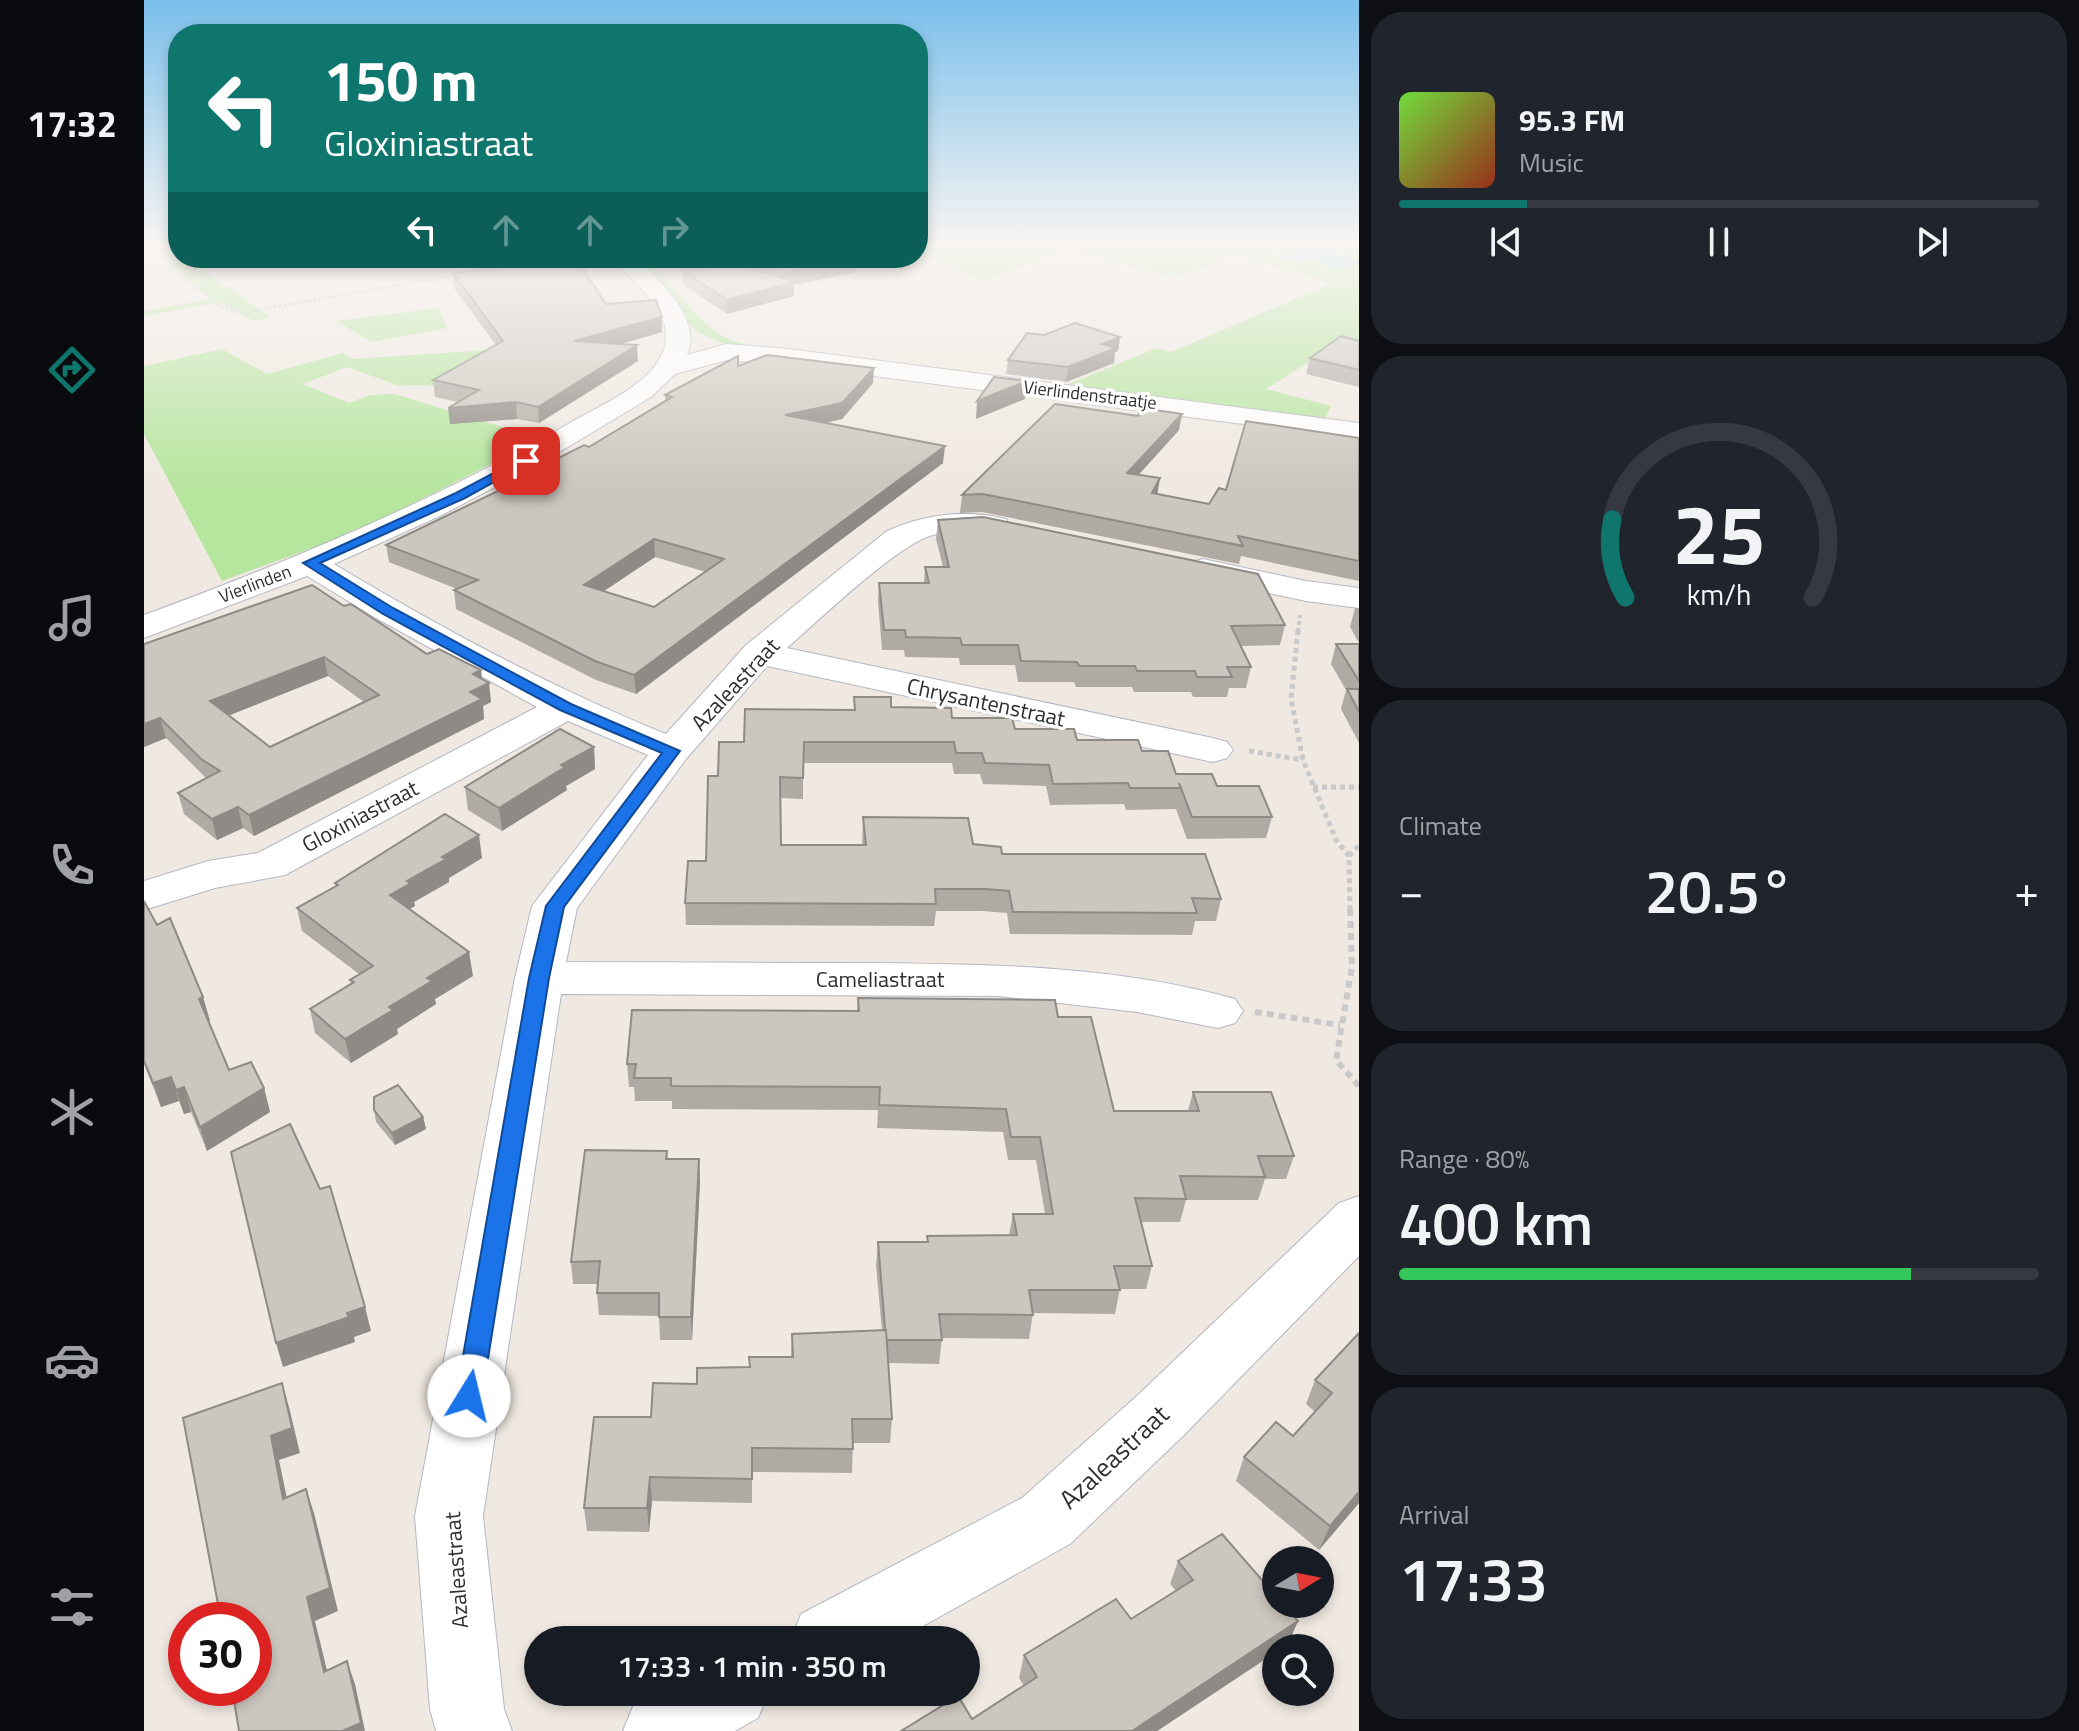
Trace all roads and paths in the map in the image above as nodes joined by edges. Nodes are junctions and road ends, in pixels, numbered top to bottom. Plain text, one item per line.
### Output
1 (679, 327) joint
2 (726, 352) junction
3 (667, 368) junction
4 (1359, 431) edge
5 (1036, 534) edge
6 (1156, 560) edge
7 (309, 563) junction
8 (1306, 591) junction
9 (1359, 598) edge
10 (144, 627) edge
11 (759, 653) junction
12 (566, 707) junction
13 (1213, 750) joint
14 (672, 751) junction
15 (1303, 760) junction
16 (1313, 787) junction
17 (1359, 787) edge
18 (1359, 845) edge
19 (1349, 856) junction
20 (144, 896) edge
21 (539, 978) junction
22 (1218, 1011) joint
23 (1340, 1025) junction
24 (1359, 1086) edge
25 (1359, 1219) edge
26 (853, 1626) edge
27 (707, 1706) edge
28 (474, 1731) edge
29 (661, 1731) edge

1 - 2 street, Vierlindenstraatje
1 - 3 street
2 - 3 street, Vierlindenstraatje
2 - 4 street, Vierlindenstraatje
3 - 7 street, Vierlinden
5 - 11 street, Azaleastraat
6 - 8 street
7 - 10 street, Vierlinden
7 - 12 street
8 - 9 street
8 - 15 path
11 - 13 street, Chrysantenstraat
11 - 14 street, Azaleastraat
12 - 14 street
12 - 20 street, Gloxiniastraat
13 - 15 path
14 - 21 street, Azaleastraat
15 - 16 path
16 - 17 path
16 - 19 path
18 - 19 path
19 - 23 path
21 - 22 street, Cameliastraat
21 - 28 street, Azaleastraat
22 - 23 path
23 - 24 path
25 - 26 street, Azaleastraat
27 - 29 street

